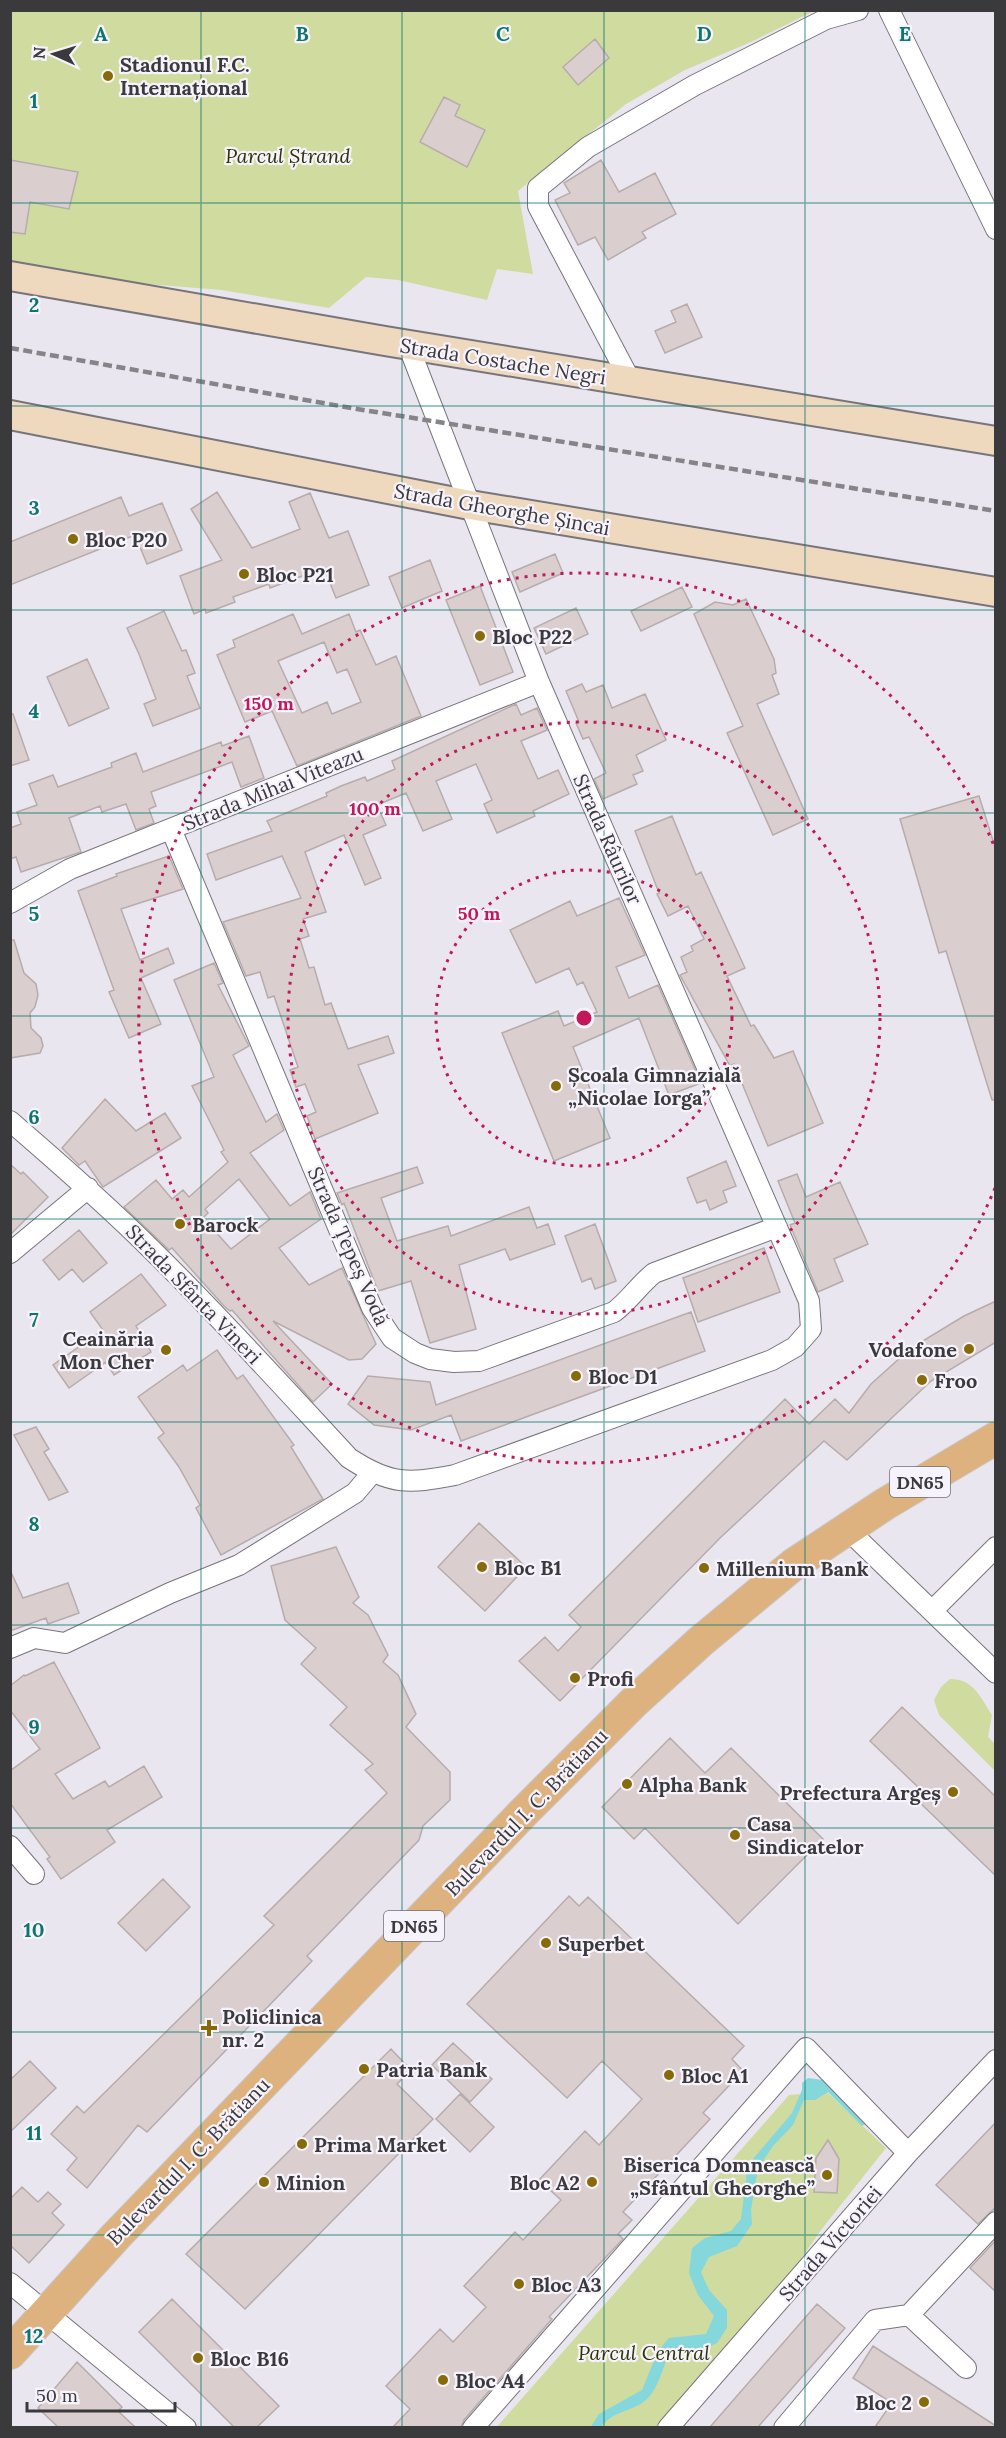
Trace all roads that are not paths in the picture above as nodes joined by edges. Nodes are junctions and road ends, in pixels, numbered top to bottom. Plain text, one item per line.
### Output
1 (858, 10) edge
2 (889, 10) edge
3 (996, 229) edge
4 (10, 276) edge
5 (408, 345) junction
6 (631, 381) junction
7 (10, 415) edge
8 (996, 441) edge
9 (470, 505) junction
10 (996, 592) edge
11 (539, 681) junction
12 (171, 829) junction
13 (11, 899) edge
14 (10, 1121) edge
15 (88, 1188) junction
16 (777, 1227) junction
17 (10, 1253) edge
18 (811, 1329) joint
19 (996, 1438) edge
20 (372, 1473) junction
21 (846, 1528) junction
22 (996, 1547) edge
23 (932, 1611) junction
24 (10, 1648) edge
25 (996, 1673) edge
26 (10, 1846) edge
27 (34, 1874) dead end
28 (996, 2060) edge
29 (908, 2153) junction
30 (996, 2222) edge
31 (10, 2283) edge
32 (45, 2314) junction
33 (909, 2315) junction
34 (10, 2353) edge
35 (966, 2368) dead end
36 (186, 2427) edge
37 (473, 2427) edge
38 (668, 2427) edge
39 (784, 2427) edge

1 - 6 street
2 - 3 street
4 - 5 main road, Strada Costache Negri
5 - 6 main road, Strada Costache Negri
5 - 9 street, Strada Râurilor
6 - 8 main road, Strada Costache Negri
7 - 9 main road, Strada Gheorghe Șincai
9 - 10 main road, Strada Gheorghe Șincai
9 - 11 street, Strada Râurilor
11 - 12 street, Strada Mihai Viteazu
11 - 16 street, Strada Râurilor
12 - 13 street, Strada Mihai Viteazu
12 - 16 street, Strada Țepeș Vodă
14 - 15 street, Strada Sfânta Vineri
15 - 17 street
15 - 20 street, Strada Sfânta Vineri
16 - 18 street, Strada Râurilor
18 - 20 street, Strada Sfânta Vineri
19 - 21 main road, Bulevardul I. C. Brătianu / DN65
20 - 24 street
21 - 23 street
21 - 32 main road, Bulevardul I. C. Brătianu / DN65
22 - 23 street
23 - 25 street
26 - 27 street
28 - 29 street, Strada Victoriei
29 - 37 street
29 - 38 street, Strada Victoriei
30 - 33 street
31 - 32 street
32 - 34 main road, Bulevardul I. C. Brătianu / DN65
32 - 36 street
33 - 35 street
33 - 39 street

